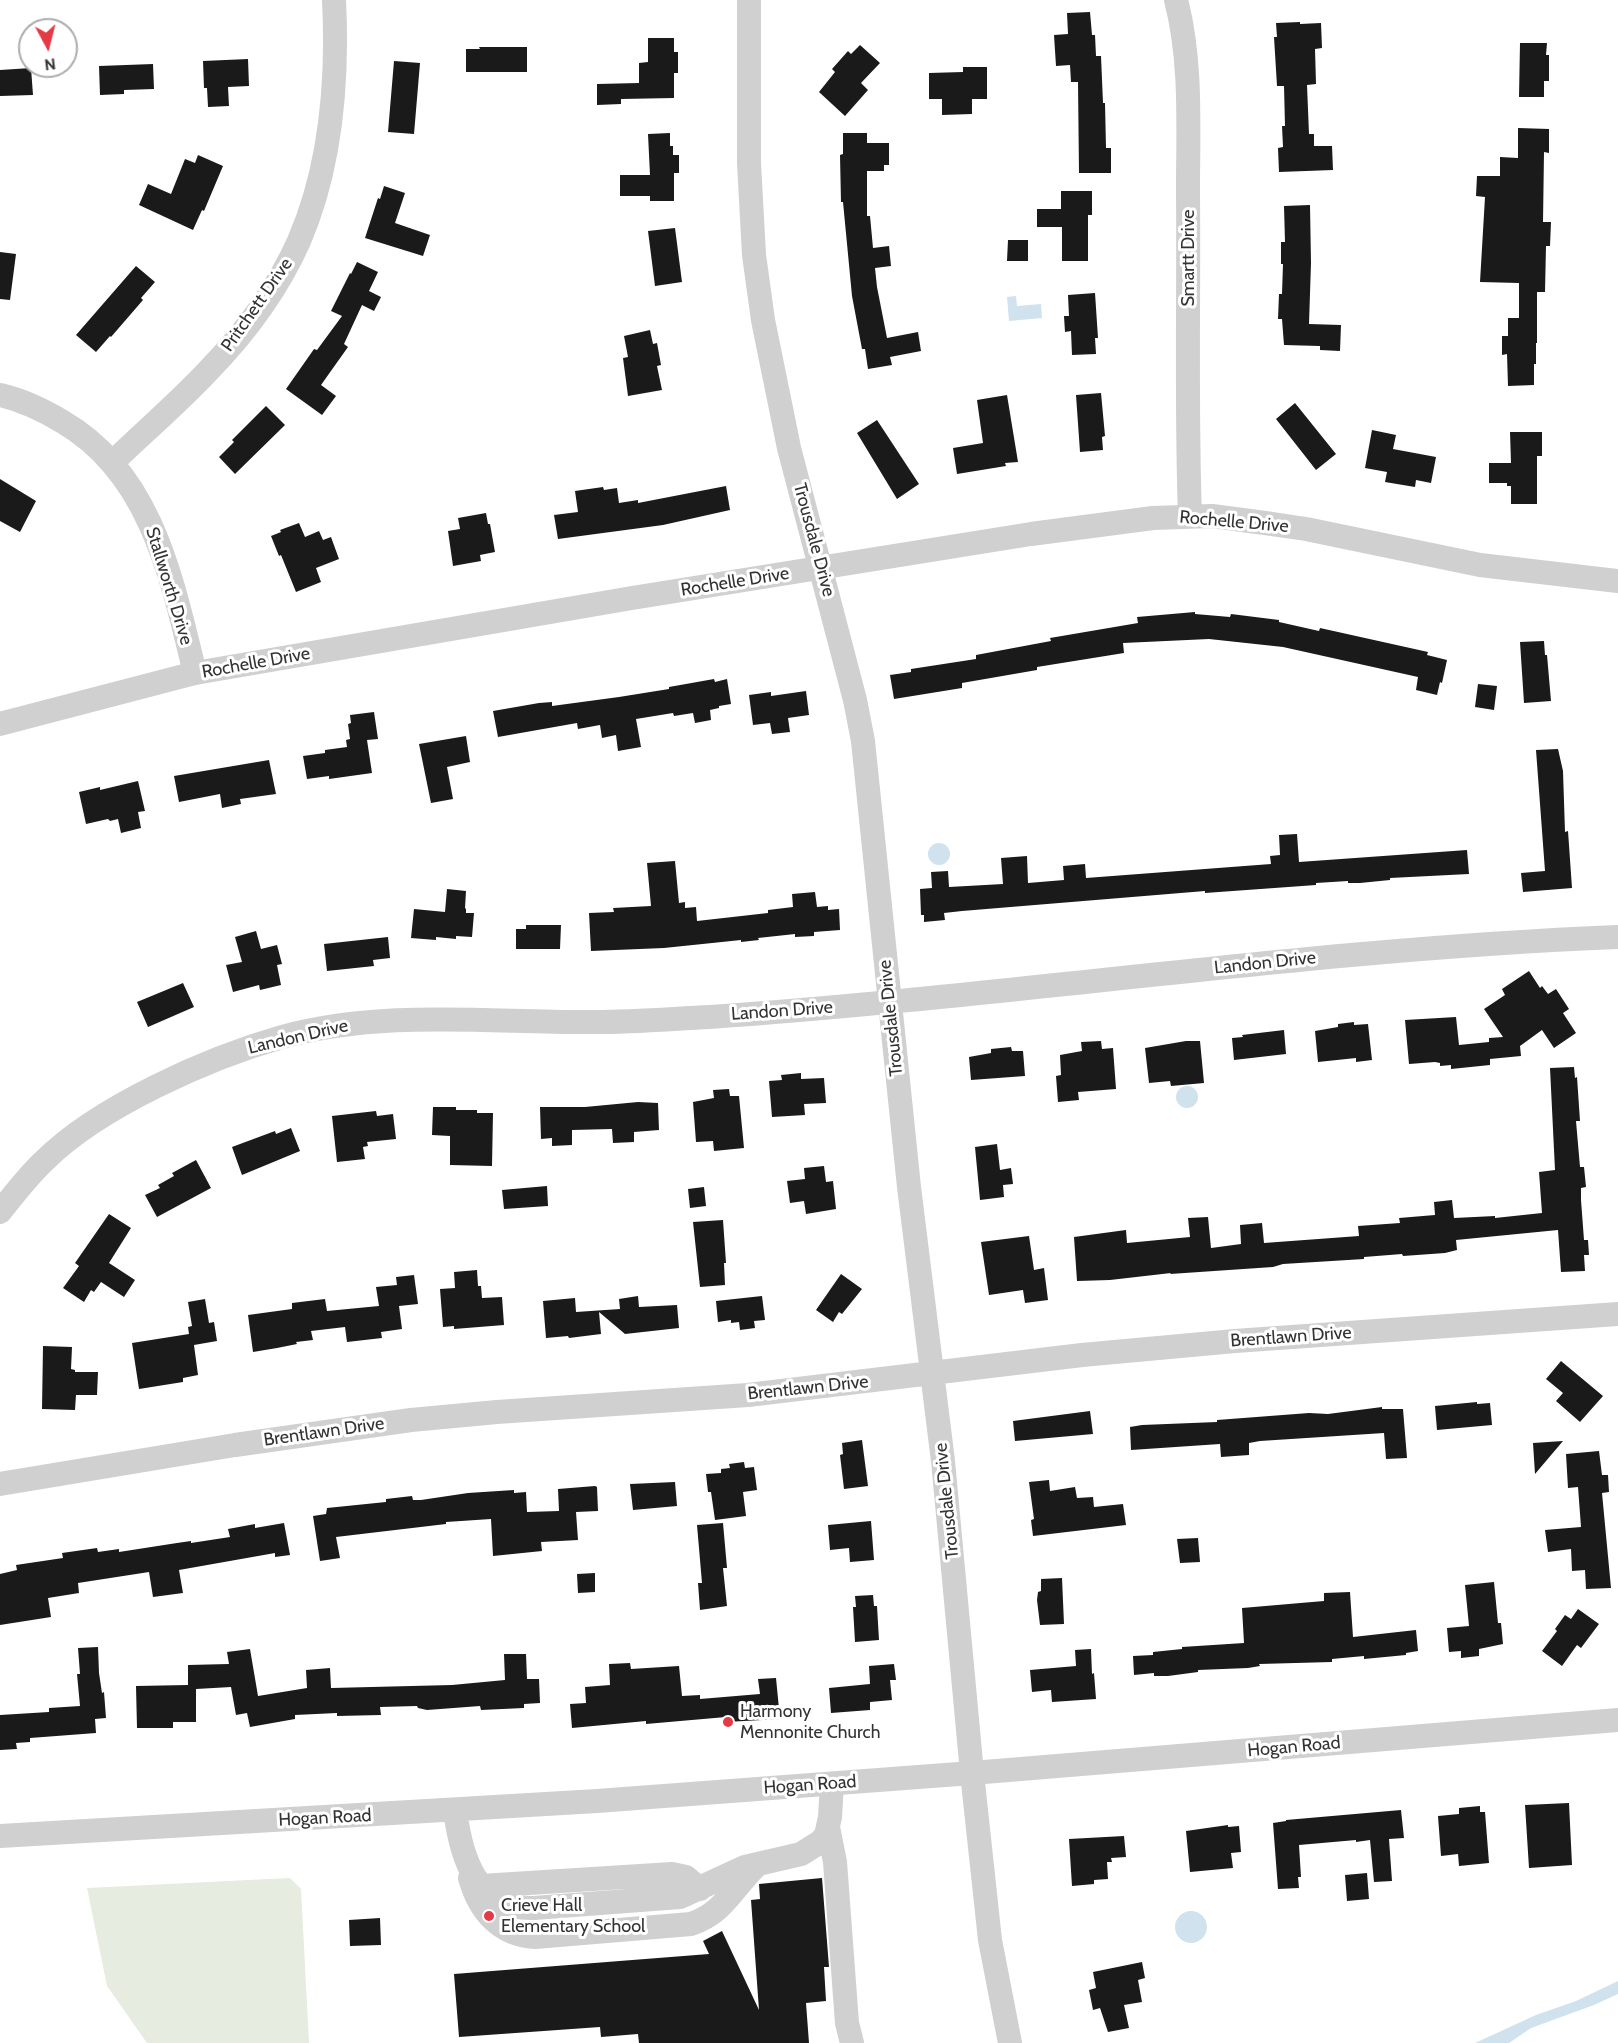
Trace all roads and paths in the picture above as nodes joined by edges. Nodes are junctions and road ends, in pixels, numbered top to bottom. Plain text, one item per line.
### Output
1 (334, 0) edge
2 (749, 0) edge
3 (1176, 0) edge
4 (0, 394) edge
5 (113, 462) junction
6 (1190, 516) junction
7 (822, 568) junction
8 (1618, 581) edge
9 (195, 673) junction
10 (0, 724) edge
11 (1618, 937) edge
12 (889, 1002) junction
13 (0, 1212) edge
14 (1618, 1314) edge
15 (933, 1373) junction
16 (0, 1484) edge
17 (1618, 1720) edge
18 (972, 1773) junction
19 (832, 1784) junction
20 (454, 1810) junction
21 (828, 1827) junction
22 (0, 1836) edge
23 (463, 1855) junction
24 (757, 1864) junction
25 (852, 2043) edge
26 (1010, 2043) edge

1 - 5 street, Pritchett Drive
2 - 7 street, Trousdale Drive
3 - 6 street, Smartt Drive
4 - 5 street, Stallworth Drive
5 - 9 street, Stallworth Drive
6 - 7 street, Rochelle Drive
6 - 8 street, Rochelle Drive
7 - 9 street, Rochelle Drive
7 - 12 street, Trousdale Drive
9 - 10 street, Rochelle Drive
11 - 12 street, Landon Drive
12 - 13 street, Landon Drive
12 - 15 street, Trousdale Drive
14 - 15 street, Brentlawn Drive
15 - 16 street, Brentlawn Drive
15 - 18 street, Trousdale Drive
17 - 18 street, Hogan Road
18 - 19 street, Hogan Road
18 - 26 street, Trousdale Drive
19 - 20 street, Hogan Road
19 - 21 street
20 - 22 street, Hogan Road
20 - 23 street
21 - 24 street
21 - 25 street
23 - 24 street
23 - 24 street

